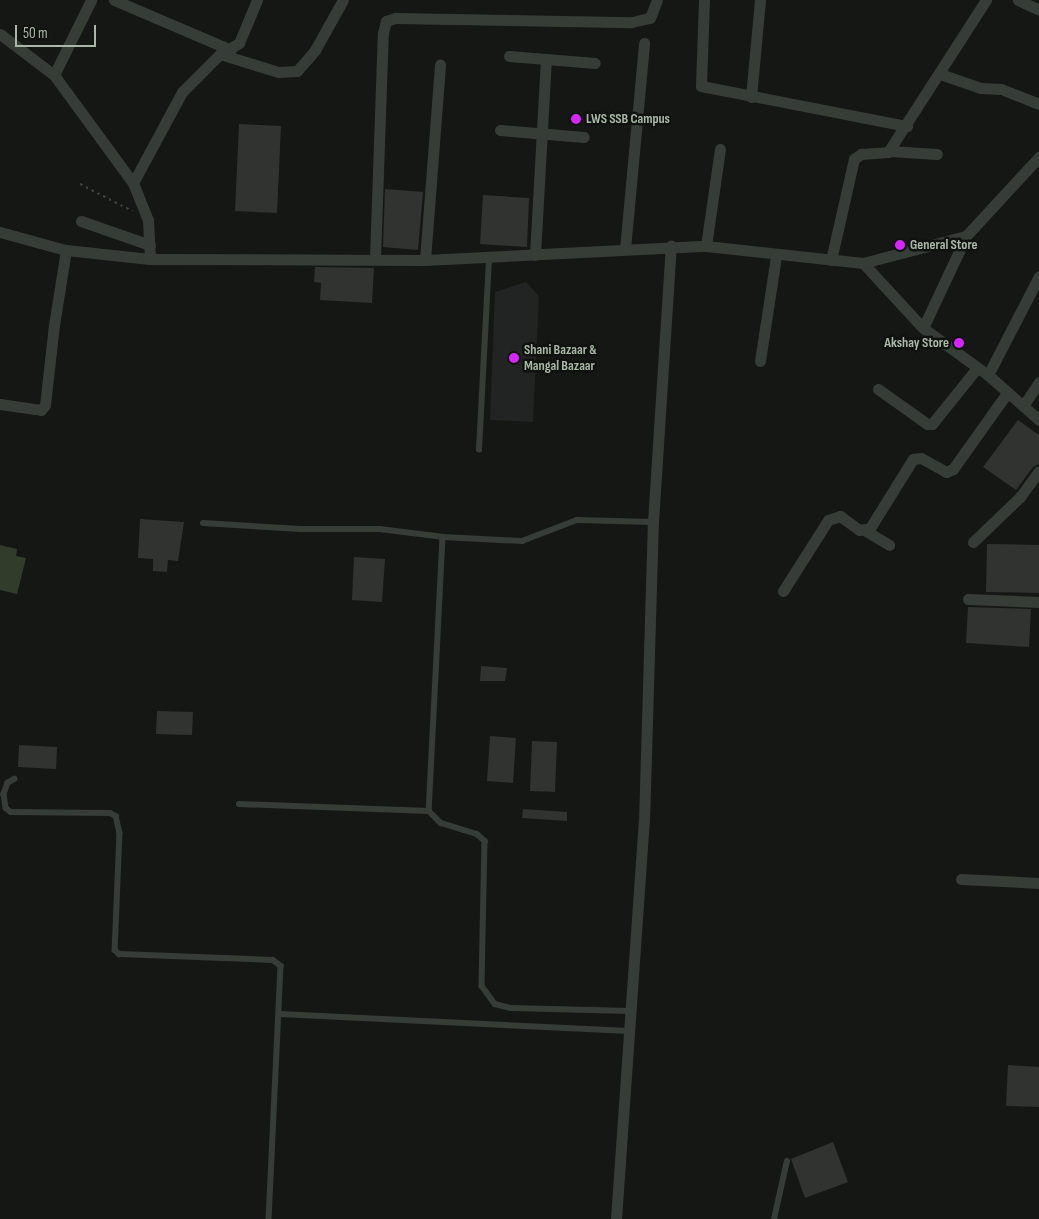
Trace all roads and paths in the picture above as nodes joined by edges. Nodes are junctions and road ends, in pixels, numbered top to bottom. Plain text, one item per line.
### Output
1 (91, 0) edge
2 (114, 0) edge
3 (257, 0) edge
4 (342, 0) edge
5 (657, 0) edge
6 (704, 0) edge
7 (760, 0) edge
8 (986, 0) edge
9 (1018, 0) edge
10 (1039, 10) edge
11 (0, 34) edge
12 (644, 43) dead end
13 (225, 52) junction
14 (509, 56) dead end
15 (546, 59) junction
16 (595, 64) dead end
17 (440, 65) dead end
18 (940, 74) junction
19 (54, 75) junction
20 (751, 97) junction
21 (1039, 104) edge
22 (907, 126) junction
23 (500, 130) dead end
24 (542, 134) junction
25 (584, 137) dead end
26 (720, 149) dead end
27 (889, 151) junction
28 (937, 154) dead end
29 (1039, 157) edge
30 (133, 183) junction
31 (80, 184) dead end
32 (148, 220) junction
33 (81, 221) dead end
34 (0, 232) edge
35 (966, 236) junction
36 (150, 245) junction
37 (671, 246) junction
38 (706, 246) junction
39 (626, 249) junction
40 (66, 250) junction
41 (535, 256) junction
42 (776, 256) junction
43 (375, 258) junction
44 (489, 258) junction
45 (150, 259) junction
46 (425, 260) junction
47 (831, 260) junction
48 (863, 264) junction
49 (1039, 276) edge
50 (923, 328) junction
51 (760, 361) dead end
52 (977, 368) junction
53 (988, 375) junction
54 (1039, 382) edge
55 (878, 388) dead end
56 (1007, 392) junction
57 (0, 404) edge
58 (1023, 406) junction
59 (1039, 420) edge
60 (479, 450) dead end
61 (1039, 472) edge
62 (653, 522) junction
63 (203, 523) dead end
64 (866, 530) junction
65 (443, 537) junction
66 (973, 542) dead end
67 (889, 545) dead end
68 (783, 591) dead end
69 (968, 599) dead end
70 (1039, 602) edge
71 (14, 779) dead end
72 (239, 804) dead end
73 (429, 811) junction
74 (961, 879) dead end
75 (1039, 883) edge
76 (630, 1011) junction
77 (280, 1014) junction
78 (629, 1031) junction
79 (787, 1161) dead end
80 (269, 1219) edge
81 (616, 1219) edge
82 (774, 1219) edge

1 - 19 street
2 - 13 street
3 - 13 street
4 - 13 street
5 - 43 street
6 - 20 street
7 - 20 street
8 - 18 street
9 - 10 street
11 - 19 street
12 - 39 street
13 - 30 street
14 - 15 street
15 - 16 street
15 - 24 street
17 - 46 street
18 - 21 street
18 - 22 street
19 - 30 street
20 - 22 street
22 - 27 street
23 - 24 street
24 - 25 street
24 - 41 street
26 - 38 street
27 - 28 street
27 - 47 street
29 - 35 street
30 - 32 street
31 - 32 path
32 - 36 street
33 - 36 street
34 - 40 street
35 - 48 street
35 - 50 street
36 - 45 street
37 - 38 street
37 - 39 street
37 - 62 street
38 - 42 street
39 - 41 street
40 - 45 street
40 - 57 street
41 - 44 street
42 - 47 street
42 - 51 street
43 - 45 street
43 - 46 street
44 - 46 street
44 - 60 lane
47 - 48 street
48 - 50 street
49 - 53 street
50 - 52 street
52 - 53 street
52 - 55 street
53 - 56 street
54 - 58 street
56 - 58 street
56 - 64 street
58 - 59 street
61 - 66 street
62 - 65 lane
62 - 76 street
63 - 65 lane
64 - 67 street
64 - 68 street
65 - 73 lane
69 - 70 street
71 - 77 lane
72 - 73 lane
73 - 76 lane
74 - 75 street
76 - 78 street
77 - 78 lane
77 - 80 lane
78 - 81 street
79 - 82 lane

